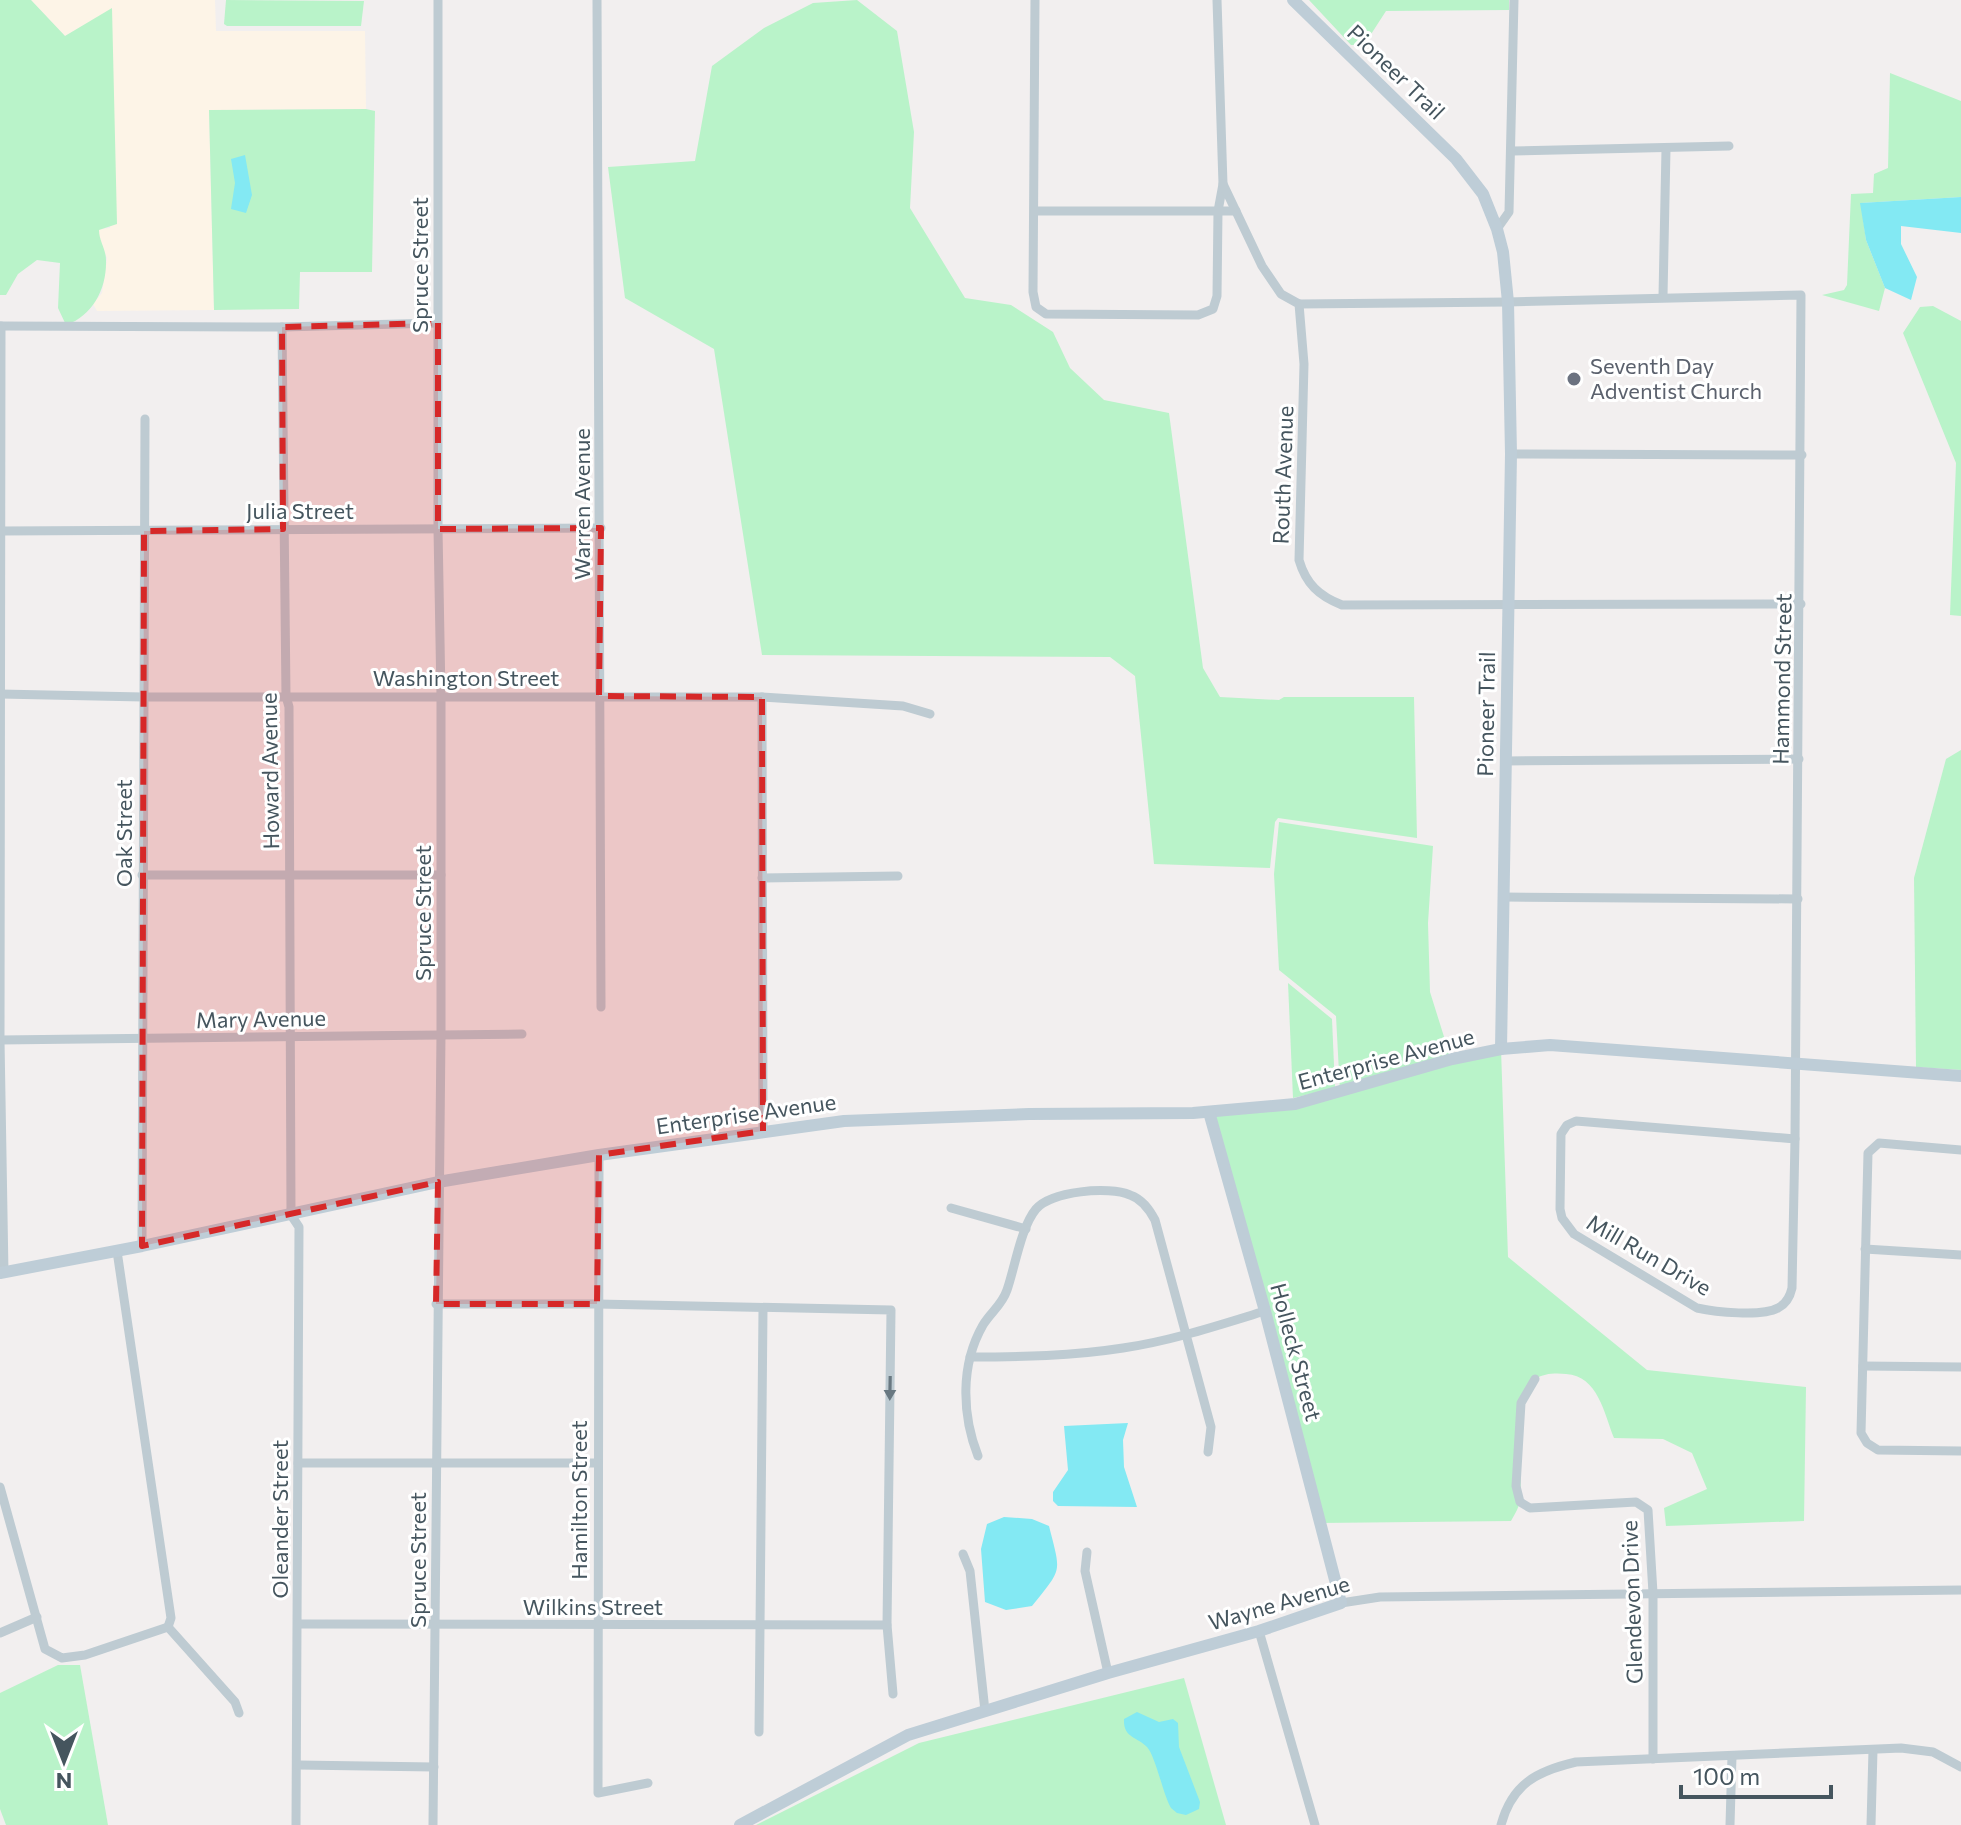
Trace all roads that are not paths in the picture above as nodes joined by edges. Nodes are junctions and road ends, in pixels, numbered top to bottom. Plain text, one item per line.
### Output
1 (438, 0) edge
2 (597, 0) edge
3 (1035, 0) edge
4 (1217, 0) edge
5 (1293, 0) edge
6 (1514, 0) edge
7 (1729, 146) dead end
8 (1666, 149) junction
9 (1512, 151) junction
10 (1223, 184) junction
11 (1035, 211) junction
12 (1218, 211) junction
13 (1236, 211) junction
14 (1497, 229) junction
15 (1663, 296) junction
16 (1508, 302) junction
17 (1299, 304) junction
18 (438, 323) junction
19 (0, 326) edge
20 (282, 327) junction
21 (145, 419) dead end
22 (1511, 454) junction
23 (1802, 455) junction
24 (601, 528) junction
25 (283, 529) junction
26 (438, 529) junction
27 (0, 531) edge
28 (144, 531) junction
29 (1509, 603) junction
30 (1801, 604) junction
31 (1, 694) edge
32 (286, 696) junction
33 (441, 696) junction
34 (599, 696) junction
35 (143, 697) junction
36 (762, 697) junction
37 (930, 714) dead end
38 (1799, 759) junction
39 (1505, 761) junction
40 (142, 875) junction
41 (290, 875) junction
42 (441, 875) junction
43 (898, 876) dead end
44 (762, 878) junction
45 (1503, 897) junction
46 (1798, 899) junction
47 (601, 1007) dead end
48 (441, 1034) junction
49 (522, 1034) dead end
50 (290, 1038) junction
51 (142, 1039) junction
52 (0, 1040) edge
53 (1501, 1049) junction
54 (1796, 1064) junction
55 (1961, 1076) edge
56 (1209, 1112) junction
57 (763, 1131) junction
58 (1795, 1139) junction
59 (1961, 1150) edge
60 (599, 1155) junction
61 (438, 1182) junction
62 (951, 1208) dead end
63 (291, 1215) junction
64 (1026, 1229) junction
65 (142, 1246) junction
66 (1865, 1249) junction
67 (117, 1251) junction
68 (1961, 1255) edge
69 (2, 1273) edge
70 (436, 1304) junction
71 (597, 1304) junction
72 (763, 1309) junction
73 (1265, 1311) junction
74 (1188, 1334) junction
75 (970, 1357) junction
76 (1863, 1366) junction
77 (1961, 1367) edge
78 (1535, 1379) dead end
79 (1961, 1451) edge
80 (1208, 1452) dead end
81 (978, 1456) dead end
82 (298, 1463) junction
83 (598, 1463) junction
84 (436, 1465) junction
85 (0, 1487) edge
86 (1087, 1552) dead end
87 (963, 1554) dead end
88 (1961, 1590) edge
89 (1653, 1593) junction
90 (1341, 1603) junction
91 (37, 1617) junction
92 (298, 1624) junction
93 (436, 1624) junction
94 (597, 1625) junction
95 (760, 1625) junction
96 (887, 1625) junction
97 (168, 1627) junction
98 (1259, 1631) junction
99 (0, 1633) edge
100 (1108, 1673) junction
101 (893, 1694) dead end
102 (985, 1711) junction
103 (239, 1713) dead end
104 (759, 1732) dead end
105 (1873, 1750) junction
106 (1732, 1756) junction
107 (1653, 1759) junction
108 (298, 1765) junction
109 (434, 1767) junction
110 (1961, 1767) edge
111 (648, 1783) dead end
112 (296, 1825) edge
113 (433, 1825) edge
114 (740, 1825) edge
115 (1315, 1825) edge
116 (1501, 1825) edge
117 (1730, 1825) edge
118 (1871, 1825) edge

1 - 18 street, Spruce Street
2 - 24 street, Warren Avenue
3 - 11 street
4 - 10 street
5 - 14 street, Pioneer Trail
6 - 9 street
7 - 8 street
8 - 9 street
8 - 15 street
9 - 14 street
10 - 12 street
10 - 13 street
11 - 12 street
11 - 12 street
12 - 13 street
13 - 17 street
14 - 16 street, Pioneer Trail
15 - 16 street
15 - 23 street, Hammond Street
16 - 17 street
16 - 22 street, Pioneer Trail
17 - 29 street, Routh Avenue
18 - 20 street
18 - 26 street, Spruce Street
19 - 20 street
19 - 27 street
20 - 25 street, Howard Avenue
21 - 28 street, Oak Street
22 - 23 street
22 - 29 street, Pioneer Trail
23 - 30 street, Hammond Street
24 - 26 street, Julia Street
24 - 34 street, Warren Avenue
25 - 26 street, Julia Street
25 - 28 street, Julia Street
25 - 32 street, Howard Avenue
26 - 33 street, Spruce Street
27 - 28 street, Julia Street
27 - 31 street
28 - 35 street, Oak Street
29 - 30 street
29 - 39 street, Pioneer Trail
30 - 38 street, Hammond Street
31 - 35 street, Washington Street
31 - 52 street
32 - 33 street, Washington Street
32 - 35 street, Washington Street
32 - 41 street, Howard Avenue
33 - 34 street, Washington Street
33 - 42 street, Spruce Street
34 - 36 street, Washington Street
34 - 47 street, Warren Avenue
35 - 40 street, Oak Street
36 - 37 street, Washington Street
36 - 44 street
38 - 39 street
38 - 46 street, Hammond Street
39 - 45 street, Pioneer Trail
40 - 41 street
40 - 51 street, Oak Street
41 - 42 street
41 - 50 street, Howard Avenue
42 - 48 street, Spruce Street
43 - 44 street
44 - 57 street
45 - 46 street
45 - 53 street, Pioneer Trail
46 - 54 street, Hammond Street
48 - 49 street, Mary Avenue
48 - 50 street, Mary Avenue
48 - 61 street, Spruce Street
50 - 51 street, Mary Avenue
50 - 63 street, Howard Avenue
51 - 52 street, Mary Avenue
51 - 65 street, Oak Street
52 - 69 street
53 - 54 street
53 - 56 street, Enterprise Avenue
54 - 55 street
54 - 58 street, Mill Run Drive
56 - 57 street, Enterprise Avenue
56 - 73 street, Holleck Street
57 - 60 street, Enterprise Avenue
58 - 58 street, Mill Run Drive
59 - 66 street
60 - 61 street, Enterprise Avenue
60 - 71 street, Hamilton Street
61 - 63 street, Enterprise Avenue
61 - 70 street, Spruce Street
62 - 64 street
63 - 65 street, Enterprise Avenue
63 - 82 street, Oleander Street
64 - 74 street
64 - 75 street
65 - 67 street, Enterprise Avenue
66 - 68 street
66 - 76 street
67 - 69 street, Enterprise Avenue
67 - 97 street
70 - 71 street
70 - 84 street, Spruce Street
71 - 72 street
71 - 83 street, Hamilton Street
72 - 95 street
72 -> 96 street
73 - 74 street
73 - 90 street, Holleck Street
74 - 75 street
74 - 80 street
75 - 81 street
76 - 77 street
76 - 79 street
78 - 89 street, Glendevon Drive
82 - 84 street
82 - 92 street, Oleander Street
83 - 84 street
83 - 94 street, Hamilton Street
84 - 93 street, Spruce Street
85 - 91 street
86 - 100 street
87 - 102 street
88 - 89 street, Wayne Avenue
89 - 90 street, Wayne Avenue
89 - 107 street, Glendevon Drive
90 - 98 street, Wayne Avenue
91 - 97 street
91 - 99 street
92 - 93 street, Wilkins Street
92 - 108 street, Oleander Street
93 - 94 street, Wilkins Street
93 - 109 street, Spruce Street
94 - 95 street, Wilkins Street
94 - 111 street, Hamilton Street
95 - 96 street, Wilkins Street
95 - 104 street
96 - 101 street
97 - 103 street
98 - 100 street, Wayne Avenue
98 - 115 street
100 - 102 street, Wayne Avenue
102 - 114 street, Wayne Avenue
105 - 106 street
105 - 110 street
105 - 118 street
106 - 107 street
106 - 117 street
107 - 116 street
108 - 109 street
108 - 112 street, Oleander Street
109 - 113 street, Spruce Street

